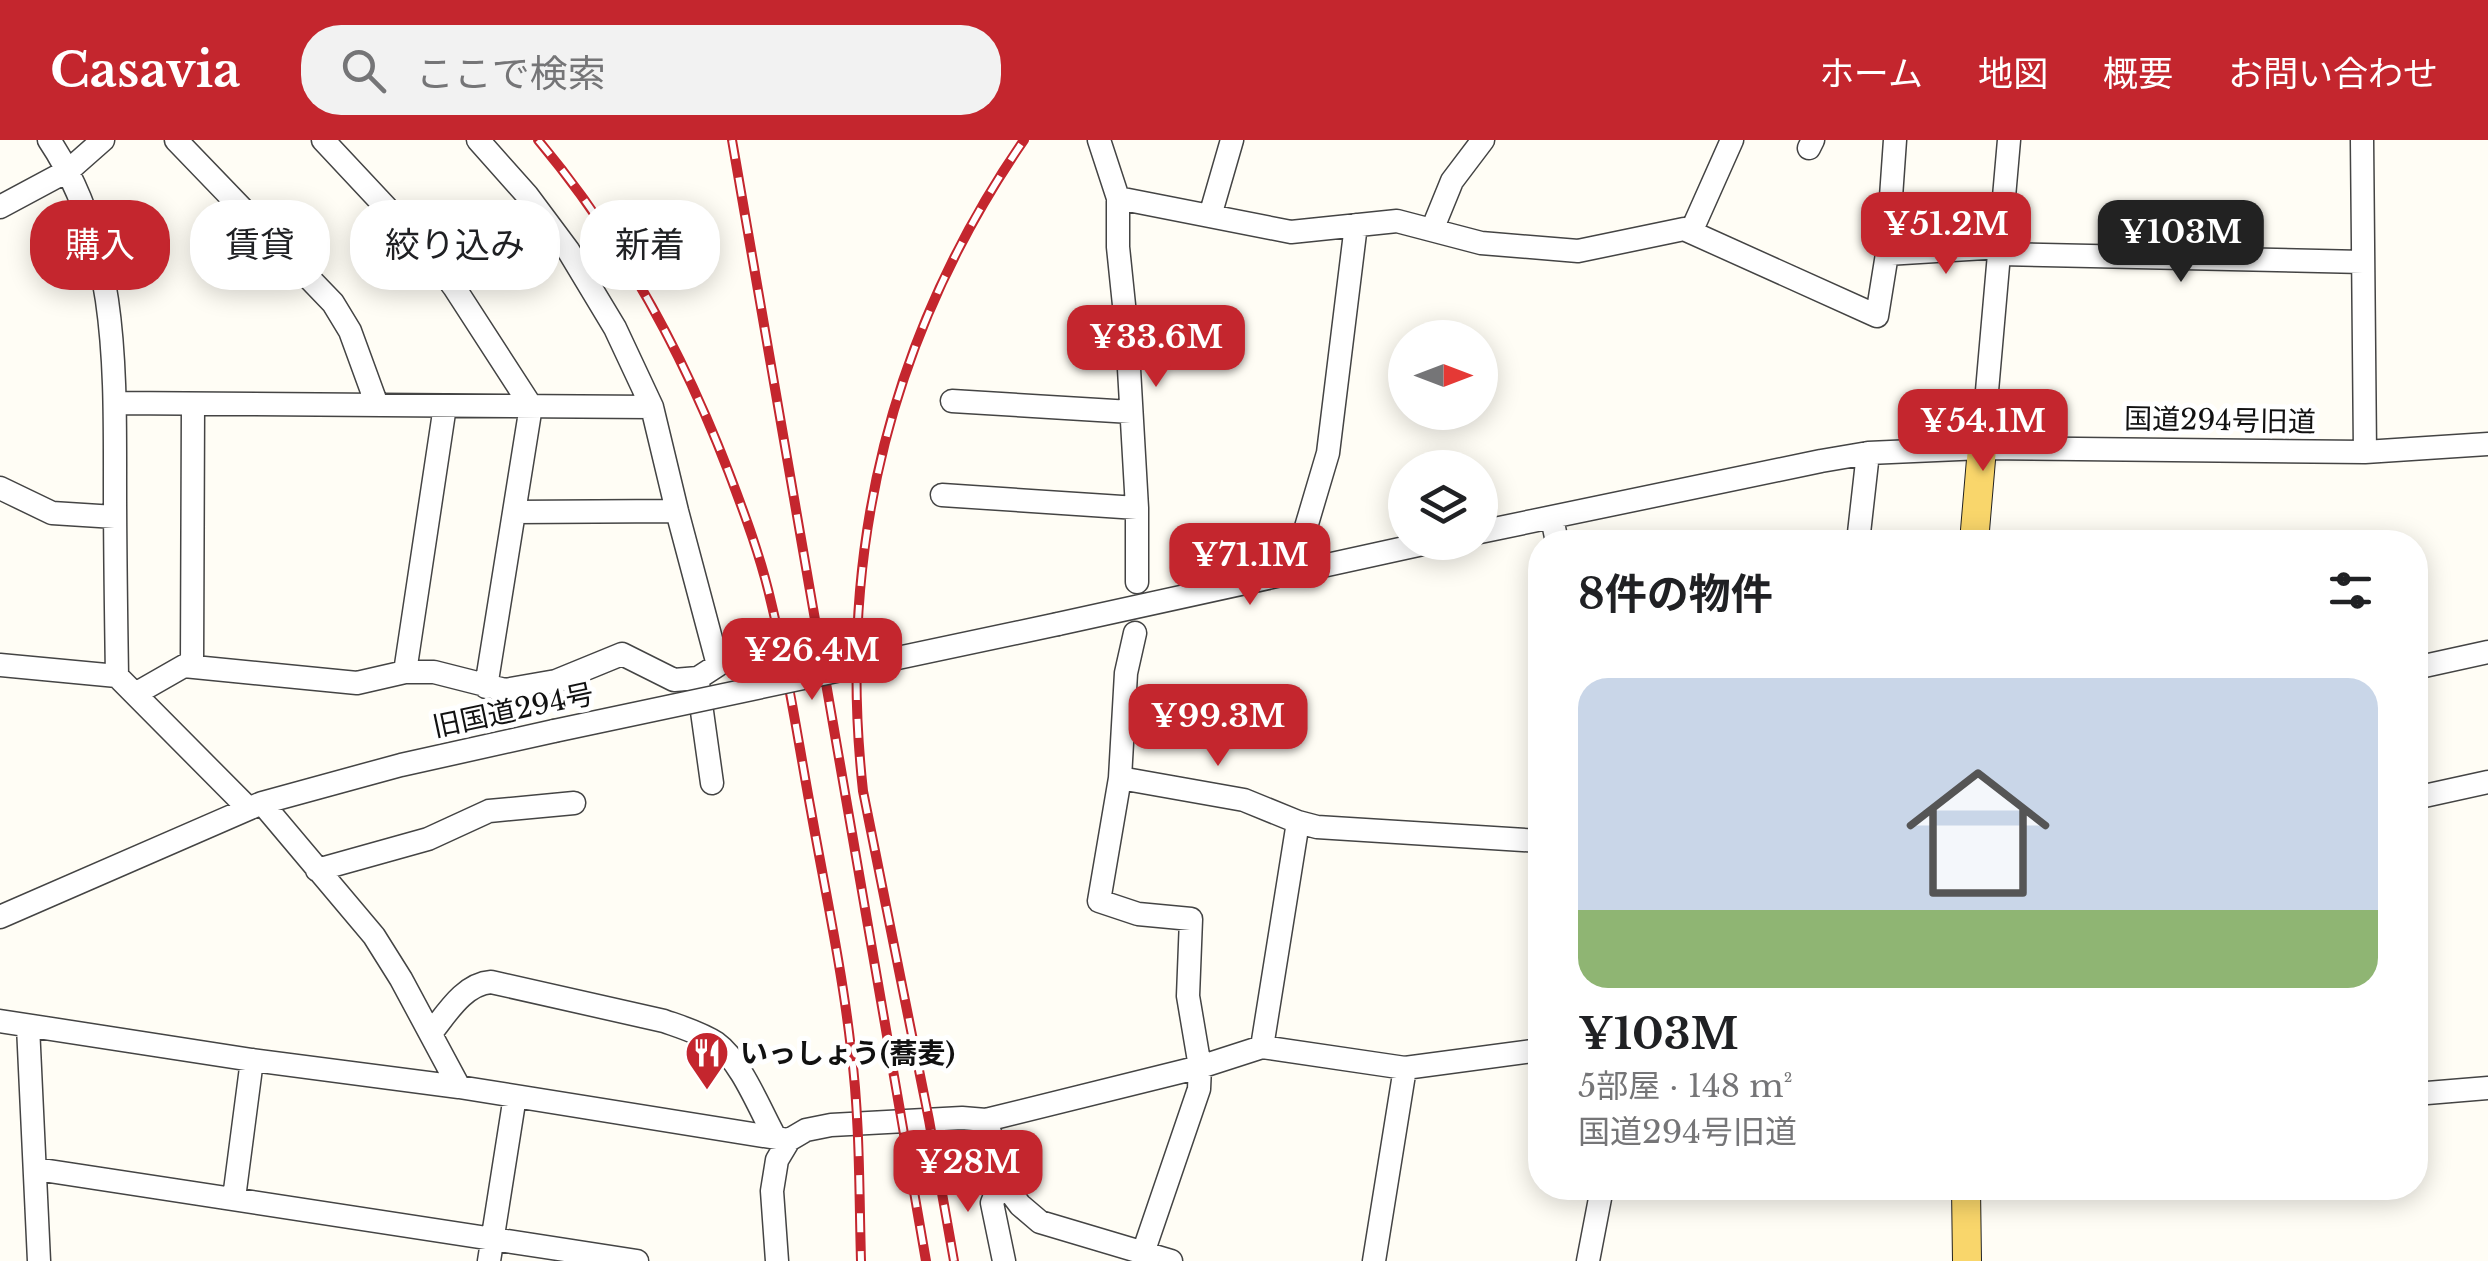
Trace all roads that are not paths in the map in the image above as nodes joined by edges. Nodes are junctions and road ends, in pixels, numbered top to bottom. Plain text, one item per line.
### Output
1 (49, 140) edge
2 (103, 140) edge
3 (176, 140) edge
4 (322, 140) edge
5 (478, 140) edge
6 (1100, 140) edge
7 (1232, 140) edge
8 (1483, 140) edge
9 (1732, 140) edge
10 (1895, 140) edge
11 (2009, 140) edge
12 (2362, 140) edge
13 (69, 170) junction
14 (1118, 198) junction
15 (0, 207) edge
16 (1210, 216) junction
17 (1356, 225) junction
18 (1432, 230) junction
19 (1691, 232) junction
20 (2000, 250) junction
21 (1887, 254) junction
22 (2363, 262) junction
23 (952, 400) dead end
24 (115, 403) junction
25 (193, 404) junction
26 (377, 404) junction
27 (445, 406) junction
28 (531, 406) junction
29 (652, 407) junction
30 (1131, 412) junction
31 (2488, 444) edge
32 (1982, 448) junction
33 (2365, 452) junction
34 (1868, 453) junction
35 (0, 488) edge
36 (942, 495) dead end
37 (1137, 508) junction
38 (677, 511) junction
39 (514, 512) junction
40 (115, 518) junction
41 (1552, 518) junction
42 (1498, 528) edge
43 (1554, 530) edge
44 (1859, 530) edge
45 (1975, 530) edge
46 (1388, 551) edge
47 (1294, 571) junction
48 (1137, 582) dead end
49 (1135, 633) dead end
50 (2488, 652) edge
51 (0, 665) edge
52 (2428, 665) edge
53 (192, 666) junction
54 (405, 672) junction
55 (117, 676) junction
56 (686, 679) junction
57 (486, 686) junction
58 (135, 694) junction
59 (1120, 778) junction
60 (2488, 782) edge
61 (712, 783) dead end
62 (2428, 795) edge
63 (574, 804) dead end
64 (255, 805) junction
65 (1298, 822) junction
66 (1528, 840) edge
67 (317, 870) junction
68 (0, 916) edge
69 (0, 1021) edge
70 (28, 1026) junction
71 (431, 1032) junction
72 (1262, 1047) junction
73 (1528, 1052) edge
74 (252, 1060) junction
75 (1200, 1066) junction
76 (1405, 1068) junction
77 (459, 1087) junction
78 (2488, 1088) edge
79 (2428, 1093) edge
80 (515, 1096) junction
81 (986, 1120) junction
82 (782, 1138) junction
83 (36, 1169) junction
84 (1004, 1176) junction
85 (234, 1198) junction
86 (1600, 1200) edge
87 (1966, 1200) edge
88 (490, 1250) edge
89 (1143, 1253) junction
90 (39, 1261) edge
91 (638, 1261) edge
92 (777, 1261) edge
93 (1004, 1261) edge
94 (1171, 1261) edge
95 (1374, 1261) edge
96 (1588, 1261) edge
97 (1967, 1261) edge

1 - 13 street
2 - 13 street
3 - 26 street
4 - 28 street
5 - 29 street
6 - 14 street
7 - 16 street
8 - 18 street
9 - 19 street
10 - 21 street
11 - 20 street
12 - 22 street
13 - 15 street
13 - 24 street
14 - 16 street
14 - 30 street
16 - 17 street
17 - 18 street
17 - 47 street
18 - 19 street
19 - 21 street
20 - 21 street
20 - 22 street
20 - 32 street
22 - 33 street
23 - 30 street
24 - 25 street
24 - 40 street
25 - 26 street
25 - 53 street
26 - 27 street
27 - 28 street
27 - 54 street
28 - 29 street
28 - 39 street
29 - 38 street
30 - 37 street
31 - 33 street, 国道294号旧道
32 - 33 street, 国道294号旧道
32 - 34 street, 国道294号旧道
32 - 45 main road
34 - 41 street, 国道294号旧道
34 - 44 street
35 - 40 street
36 - 37 street
37 - 48 street
38 - 39 street
38 - 56 street
39 - 57 street
40 - 55 street
41 - 42 street, 国道294号旧道
41 - 43 street
46 - 47 street
47 - 64 street, 旧国道294号, bridge
49 - 59 street
50 - 52 street
51 - 55 street
53 - 54 street
53 - 58 street
54 - 57 street
55 - 58 street
56 - 57 street
56 - 61 street
58 - 64 street
59 - 65 street
59 - 75 street
60 - 62 street
63 - 67 street
64 - 67 street
64 - 68 street, 旧国道294号
65 - 66 street
65 - 72 street
67 - 71 street
69 - 70 street
70 - 74 street
70 - 83 street
71 - 77 street
71 - 82 street
72 - 75 street
72 - 76 street
73 - 76 street
74 - 77 street
74 - 85 street
75 - 81 street
75 - 89 street
76 - 95 street
77 - 80 street
78 - 79 street
80 - 82 street
80 - 88 street
81 - 82 street
81 - 84 street
82 - 92 street
83 - 85 street
83 - 90 street
84 - 89 street
84 - 93 street
85 - 88 street
86 - 96 street
87 - 97 main road
88 - 91 street
89 - 94 street

